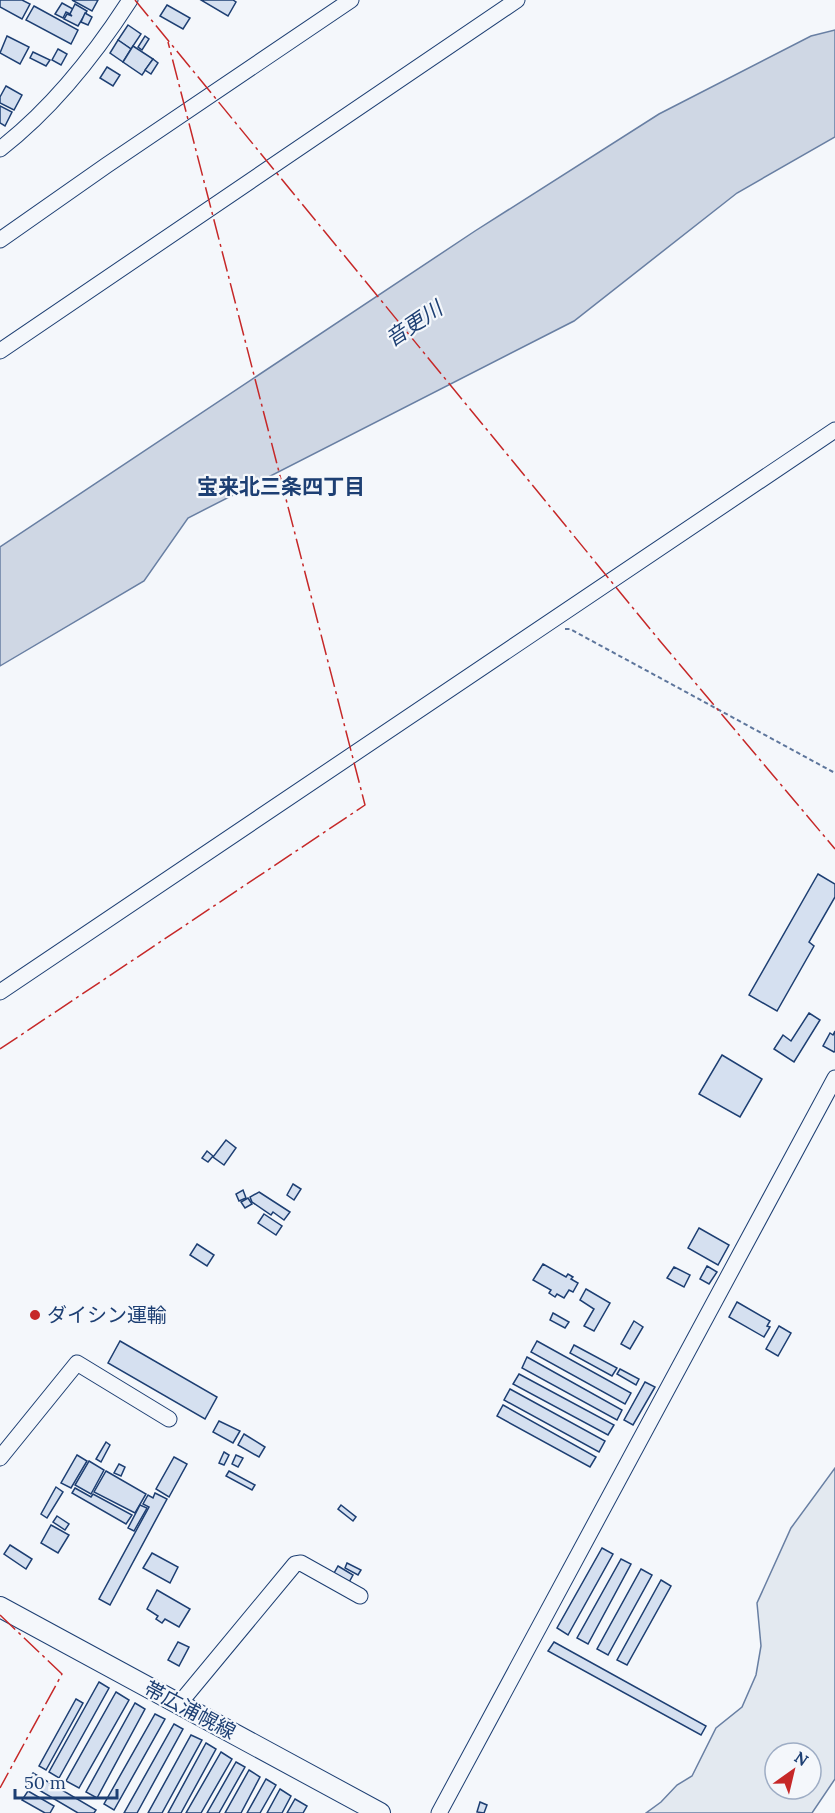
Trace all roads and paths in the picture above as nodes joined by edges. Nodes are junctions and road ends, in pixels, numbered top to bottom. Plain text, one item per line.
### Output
1 (129, 0) edge
2 (351, 0) edge
3 (517, 0) edge
4 (3, 142) edge
5 (2, 236) edge
6 (0, 250) edge
7 (0, 351) edge
8 (835, 429) edge
9 (562, 630) dead end
10 (835, 772) edge
11 (0, 992) edge
12 (835, 1078) edge
13 (169, 1419) dead end
14 (0, 1458) edge
15 (360, 1596) dead end
16 (0, 1607) edge
17 (179, 1704) junction
18 (380, 1813) edge
19 (439, 1813) edge

1 - 4 street
2 - 5 street
3 - 7 street
5 - 6 street
8 - 11 street
9 - 10 path
12 - 19 street
13 - 14 street
15 - 17 street
16 - 17 main road, 帯広浦幌線
17 - 18 main road, 帯広浦幌線

